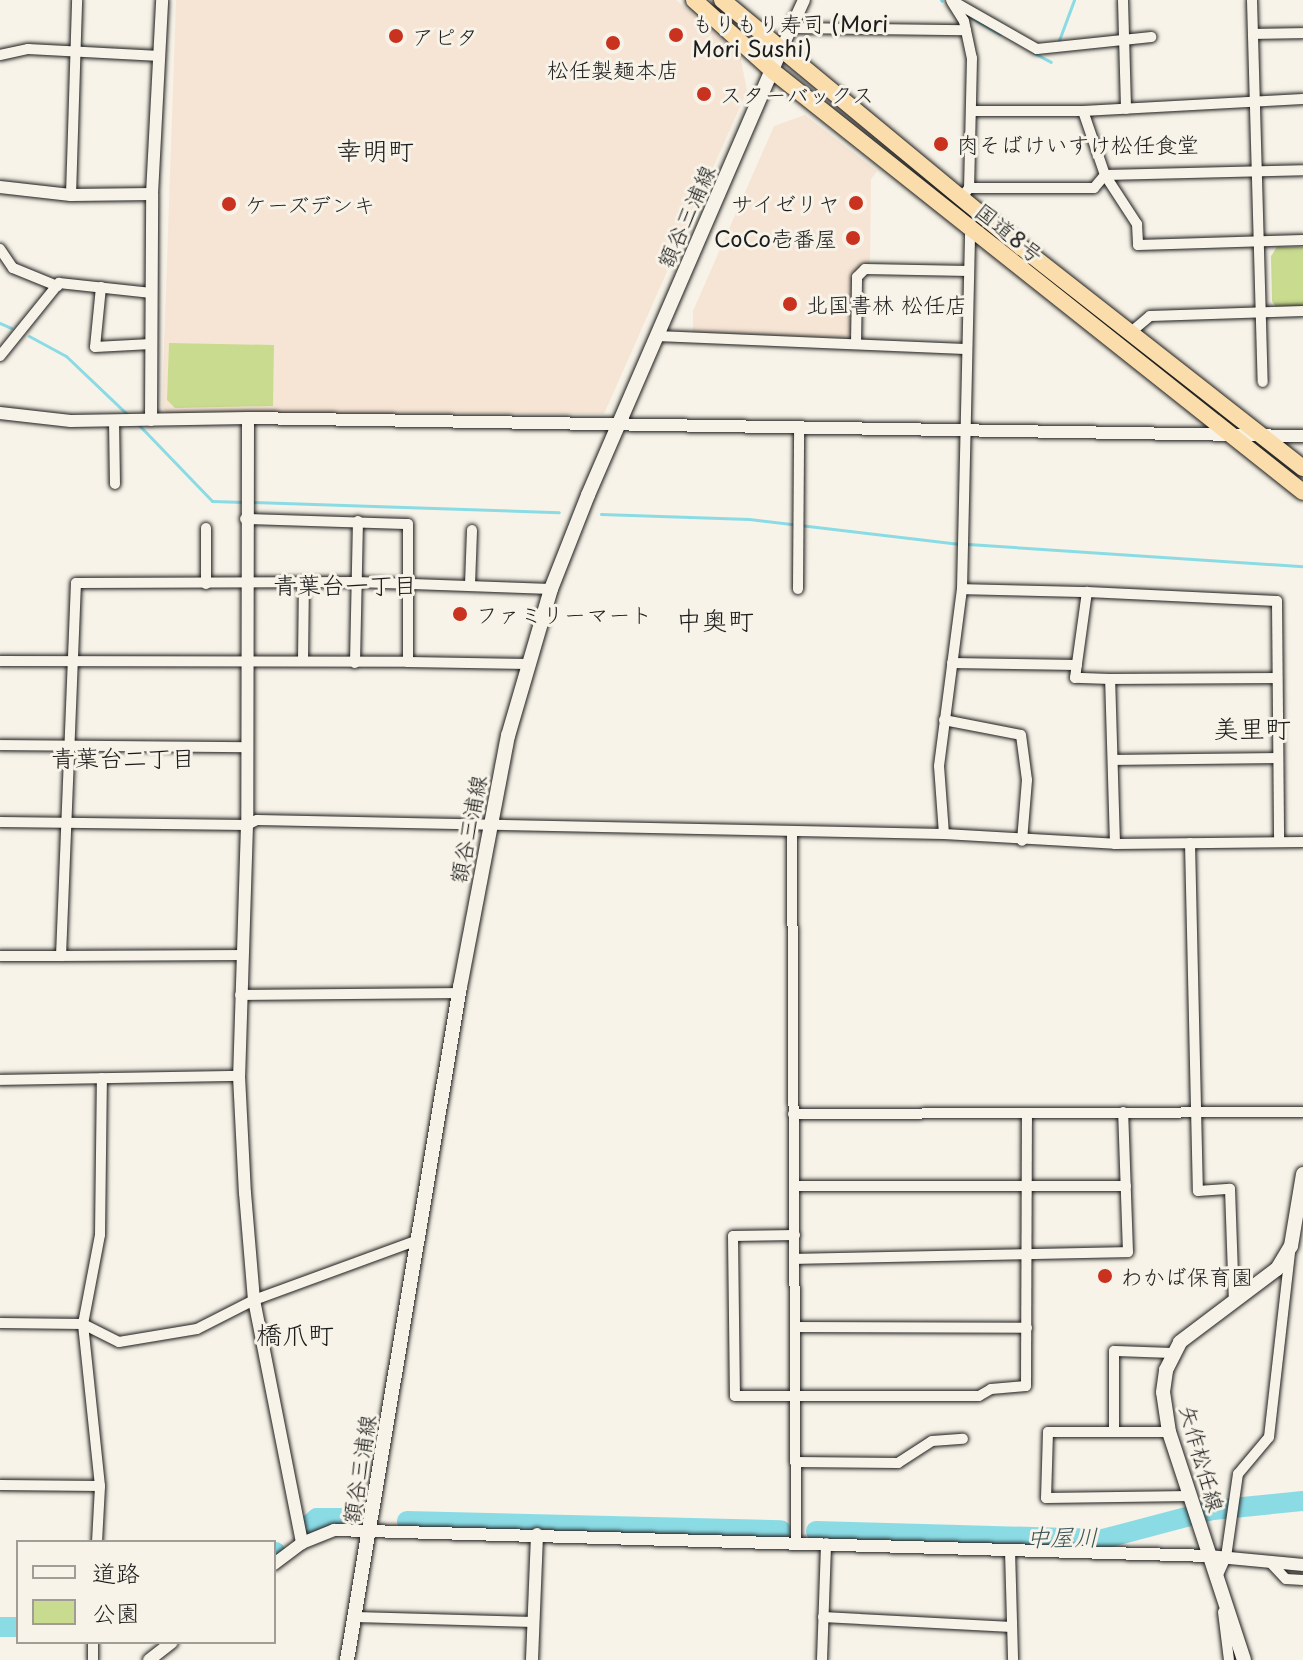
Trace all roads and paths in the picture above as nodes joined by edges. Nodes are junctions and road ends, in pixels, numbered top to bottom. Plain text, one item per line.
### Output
1 (77, 0) edge
2 (162, 0) edge
3 (694, 0) edge
4 (722, 0) edge
5 (804, 0) edge
6 (951, 0) edge
7 (1123, 0) edge
8 (1252, 0) edge
9 (792, 28) junction
10 (966, 30) junction
11 (1303, 33) edge
12 (1255, 34) junction
13 (1151, 37) dead end
14 (1124, 38) junction
15 (781, 50) junction
16 (77, 52) junction
17 (0, 55) edge
18 (160, 56) junction
19 (774, 72) junction
20 (1303, 99) edge
21 (1258, 101) junction
22 (1126, 109) junction
23 (971, 111) junction
24 (1083, 111) junction
25 (1303, 170) edge
26 (1259, 171) junction
27 (1105, 175) junction
28 (0, 187) edge
29 (965, 193) junction
30 (152, 194) junction
31 (71, 195) junction
32 (970, 228) junction
33 (1261, 240) junction
34 (1303, 240) edge
35 (0, 249) edge
36 (969, 271) junction
37 (57, 286) junction
38 (101, 287) junction
39 (151, 293) junction
40 (1303, 311) edge
41 (1262, 312) junction
42 (1131, 332) junction
43 (656, 336) junction
44 (151, 344) junction
45 (856, 344) junction
46 (966, 349) junction
47 (0, 356) edge
48 (1263, 382) dead end
49 (0, 413) edge
50 (248, 418) junction
51 (148, 420) junction
52 (114, 421) junction
53 (799, 426) junction
54 (616, 427) junction
55 (964, 430) junction
56 (1262, 435) junction
57 (1234, 436) junction
58 (1303, 436) edge
59 (1303, 468) edge
60 (115, 484) dead end
61 (1303, 492) edge
62 (245, 509) junction
63 (358, 521) junction
64 (206, 528) dead end
65 (472, 530) dead end
66 (304, 582) junction
67 (357, 582) junction
68 (408, 583) junction
69 (206, 584) junction
70 (245, 584) junction
71 (470, 585) junction
72 (551, 589) junction
73 (798, 589) dead end
74 (962, 589) junction
75 (1087, 592) junction
76 (0, 661) edge
77 (303, 661) junction
78 (75, 662) junction
79 (408, 662) junction
80 (355, 663) junction
81 (952, 663) junction
82 (528, 664) junction
83 (245, 665) junction
84 (1077, 665) junction
85 (1275, 678) junction
86 (1110, 679) junction
87 (944, 720) junction
88 (0, 745) edge
89 (72, 745) junction
90 (245, 747) junction
91 (1275, 758) junction
92 (1113, 760) junction
93 (0, 822) edge
94 (69, 823) junction
95 (247, 825) junction
96 (488, 828) junction
97 (944, 834) junction
98 (792, 835) junction
99 (1022, 841) junction
100 (1279, 842) junction
101 (1303, 842) edge
102 (1190, 843) junction
103 (1115, 844) junction
104 (241, 955) junction
105 (0, 956) edge
106 (61, 956) junction
107 (459, 993) junction
108 (240, 995) junction
109 (239, 1076) junction
110 (102, 1078) junction
111 (0, 1080) edge
112 (1123, 1112) junction
113 (1195, 1112) junction
114 (1303, 1112) edge
115 (793, 1114) junction
116 (1027, 1114) junction
117 (1303, 1174) edge
118 (794, 1186) junction
119 (1028, 1186) junction
120 (1126, 1186) junction
121 (795, 1235) junction
122 (418, 1240) junction
123 (1291, 1246) junction
124 (1029, 1254) junction
125 (795, 1259) junction
126 (254, 1300) junction
127 (1234, 1301) junction
128 (0, 1323) edge
129 (83, 1324) junction
130 (795, 1327) junction
131 (1027, 1328) junction
132 (1174, 1353) junction
133 (794, 1395) junction
134 (1114, 1432) junction
135 (1169, 1432) junction
136 (963, 1439) dead end
137 (795, 1462) junction
138 (0, 1485) edge
139 (100, 1486) junction
140 (1190, 1499) junction
141 (371, 1532) junction
142 (537, 1534) junction
143 (97, 1540) edge
144 (796, 1542) junction
145 (302, 1543) junction
146 (826, 1543) junction
147 (1010, 1550) junction
148 (1209, 1556) junction
149 (1226, 1557) junction
150 (276, 1562) edge
151 (1270, 1562) junction
152 (1303, 1565) edge
153 (1217, 1576) junction
154 (1303, 1580) edge
155 (355, 1617) junction
156 (823, 1617) junction
157 (533, 1622) junction
158 (1012, 1627) junction
159 (169, 1644) edge
160 (149, 1660) edge
161 (347, 1660) edge
162 (532, 1660) edge
163 (822, 1660) edge
164 (1013, 1660) edge
165 (1229, 1660) edge
166 (1244, 1660) edge

1 - 16 street
2 - 18 street
3 - 19 highway, 国道8号
4 - 15 highway, 国道8号
5 - 9 street
6 - 10 street
6 - 14 street
7 - 14 street
8 - 12 street
9 - 10 street
9 - 15 street
10 - 23 street
11 - 12 street
12 - 21 street
13 - 14 street
14 - 22 street
15 - 19 main road, 額谷三浦線
15 - 29 highway, 国道8号
16 - 17 street
16 - 18 street
16 - 31 street
18 - 30 street
19 - 32 highway, 国道8号
19 - 43 main road, 額谷三浦線
20 - 21 street
21 - 22 street
21 - 26 street
22 - 24 street
23 - 24 street
23 - 29 street
24 - 27 street
25 - 26 street
26 - 27 street
26 - 33 street
27 - 29 street
27 - 33 street
28 - 31 street
29 - 42 highway, 国道8号
30 - 31 street
30 - 39 street
32 - 36 street
32 - 57 highway, 国道8号
33 - 34 street
33 - 41 street
35 - 37 street
36 - 45 street
36 - 46 street
37 - 38 street
37 - 47 street
38 - 39 street
38 - 44 street
39 - 44 street
40 - 41 street
41 - 42 street
41 - 48 street
42 - 56 highway, 国道8号
43 - 45 street
43 - 54 main road, 額谷三浦線
44 - 51 street
45 - 46 street
46 - 55 street
49 - 52 street
50 - 51 street
50 - 54 street
50 - 62 street
51 - 52 street
52 - 60 street
53 - 54 street
53 - 55 street
53 - 73 street
54 - 72 main road, 額谷三浦線
55 - 57 street
55 - 74 street
56 - 57 street
56 - 58 street
56 - 59 highway, 国道8号
57 - 61 highway, 国道8号
62 - 63 street
62 - 70 street
63 - 67 street
63 - 68 street
64 - 69 street
65 - 71 street
66 - 67 street
66 - 70 street
66 - 77 street
67 - 68 street
67 - 80 street
68 - 71 street
68 - 79 street
69 - 70 street
69 - 78 street
70 - 83 street
71 - 72 street
72 - 82 main road, 額谷三浦線
74 - 75 street
74 - 81 street
75 - 84 street
75 - 85 street
76 - 78 street
77 - 80 street
77 - 83 street
78 - 83 street
78 - 89 street
79 - 80 street
79 - 82 street
81 - 84 street
81 - 87 street
82 - 96 main road, 額谷三浦線
83 - 90 street
84 - 86 street
85 - 86 street
85 - 91 street
86 - 92 street
87 - 97 street
87 - 99 street
88 - 89 street
89 - 90 street
89 - 94 street
90 - 95 street
91 - 92 street
91 - 100 street
92 - 103 street
93 - 94 street
94 - 95 street
94 - 106 street
95 - 96 street
95 - 104 street
96 - 98 street
96 - 107 main road, 額谷三浦線
97 - 98 street
97 - 99 street
98 - 115 street
99 - 103 street
100 - 101 street
100 - 102 street
102 - 103 street
102 - 113 street
104 - 106 street
104 - 108 street
105 - 106 street
107 - 108 street
107 - 122 main road, 額谷三浦線
108 - 109 street
109 - 110 street
109 - 126 street
110 - 111 street
110 - 129 street
112 - 113 street
112 - 116 street
112 - 120 street
113 - 114 street
113 - 127 street
115 - 116 street
115 - 118 street
116 - 119 street
117 - 123 main road, 矢作松任線
118 - 119 street
118 - 121 street
119 - 120 street
119 - 124 street
120 - 124 street
121 - 125 street
121 - 133 street
122 - 126 street
122 - 141 main road, 額谷三浦線
123 - 127 main road, 矢作松任線
123 - 149 street
124 - 125 street
124 - 131 street
125 - 130 street
126 - 129 street
126 - 145 street
127 - 132 main road, 矢作松任線
128 - 129 street
129 - 139 street
130 - 131 street
130 - 133 street
131 - 133 street
132 - 134 street
132 - 135 main road, 矢作松任線
133 - 137 street
134 - 135 street
134 - 140 street
135 - 140 main road, 矢作松任線
136 - 137 street
137 - 144 street
138 - 139 street
139 - 143 street
140 - 148 main road, 矢作松任線
141 - 142 street
141 - 145 street
141 - 155 main road, 額谷三浦線
142 - 144 street
142 - 157 street
144 - 146 street
145 - 150 street
146 - 147 street
146 - 156 street
147 - 148 street
147 - 158 street
148 - 149 street
148 - 153 main road, 矢作松任線
149 - 151 street
149 - 153 street
151 - 152 street
151 - 154 street
153 - 165 street
153 - 166 main road, 矢作松任線
155 - 157 street
155 - 161 main road, 額谷三浦線
156 - 158 street
156 - 163 street
157 - 162 street
158 - 164 street
159 - 160 street

